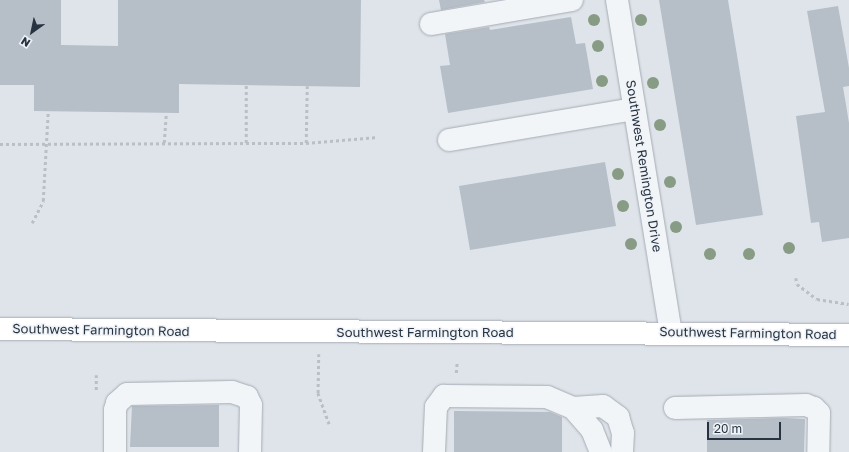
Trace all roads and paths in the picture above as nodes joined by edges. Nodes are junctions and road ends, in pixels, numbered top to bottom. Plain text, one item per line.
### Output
1 (572, 0) edge
2 (617, 0) edge
3 (432, 24) dead end
4 (246, 85) dead end
5 (307, 86) dead end
6 (634, 109) junction
7 (48, 111) dead end
8 (166, 113) dead end
9 (378, 138) dead end
10 (449, 140) dead end
11 (48, 142) junction
12 (164, 143) junction
13 (246, 143) junction
14 (306, 143) junction
15 (0, 144) edge
16 (32, 223) dead end
17 (796, 278) dead end
18 (849, 304) edge
19 (0, 329) edge
20 (320, 331) junction
21 (671, 332) junction
22 (849, 335) edge
23 (573, 408) junction
24 (676, 408) dead end
25 (329, 424) dead end
26 (115, 452) edge
27 (250, 452) edge
28 (434, 452) edge
29 (600, 452) edge
30 (622, 452) edge
31 (818, 452) edge

1 - 3 street
2 - 6 street, Southwest Remington Drive
4 - 13 path
5 - 14 path
6 - 10 street
6 - 21 street, Southwest Remington Drive
7 - 11 path
8 - 12 path
9 - 14 path
11 - 12 path
11 - 15 path
11 - 16 path
12 - 13 path
13 - 14 path
17 - 18 path
19 - 20 main road, Southwest Farmington Road
20 - 21 main road, Southwest Farmington Road
20 - 25 path
21 - 22 main road, Southwest Farmington Road
23 - 28 street
23 - 29 street
23 - 30 street
24 - 31 street
26 - 27 street

